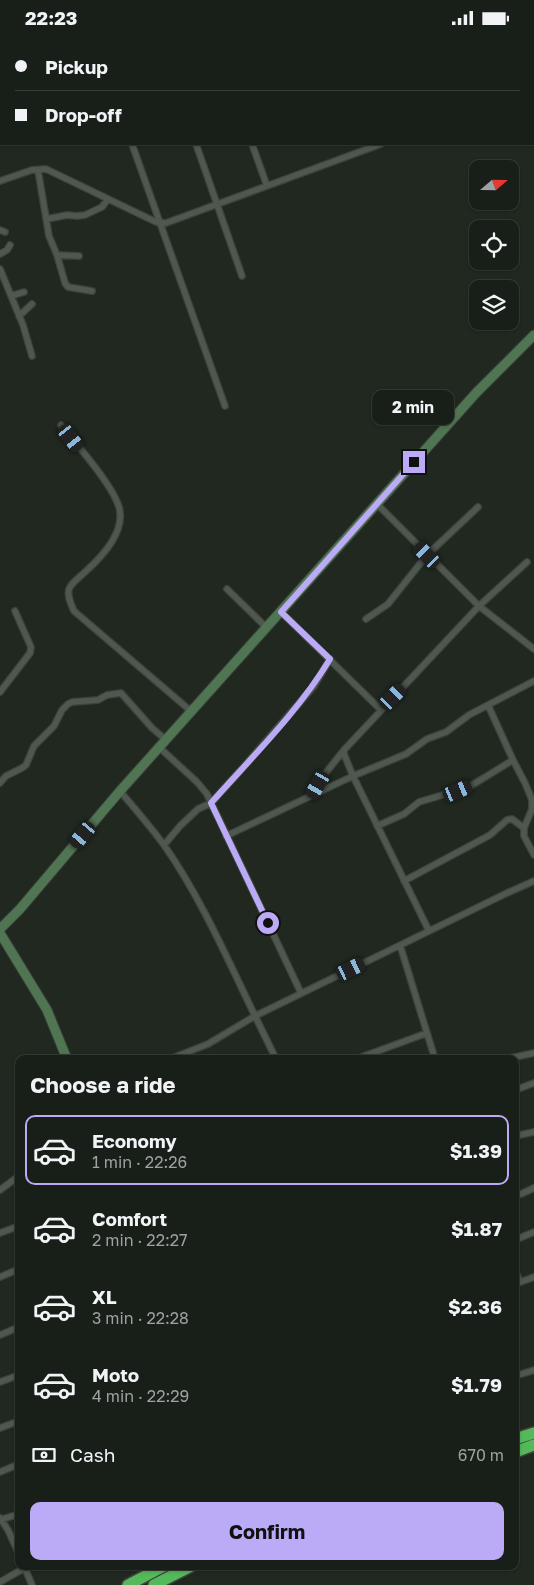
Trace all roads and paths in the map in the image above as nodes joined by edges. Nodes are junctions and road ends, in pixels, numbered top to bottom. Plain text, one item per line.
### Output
1 (132, 145) edge
2 (196, 145) edge
3 (252, 145) edge
4 (378, 145) edge
5 (38, 170) junction
6 (0, 181) edge
7 (267, 186) junction
8 (108, 199) junction
9 (217, 204) junction
10 (47, 219) junction
11 (160, 222) junction
12 (10, 245) dead end
13 (0, 255) edge
14 (57, 255) junction
15 (79, 256) dead end
16 (0, 269) edge
17 (242, 276) dead end
18 (92, 291) dead end
19 (24, 292) dead end
20 (11, 296) junction
21 (32, 304) dead end
22 (19, 316) junction
23 (534, 335) edge
24 (32, 356) dead end
25 (225, 405) dead end
26 (61, 425) dead end
27 (377, 504) junction
28 (478, 507) dead end
29 (427, 555) junction
30 (527, 562) dead end
31 (227, 589) dead end
32 (479, 606) junction
33 (15, 611) dead end
34 (281, 612) junction
35 (366, 619) dead end
36 (267, 628) junction
37 (534, 649) edge
38 (330, 659) junction
39 (534, 681) edge
40 (0, 692) edge
41 (488, 705) junction
42 (381, 710) junction
43 (192, 712) junction
44 (163, 744) junction
45 (344, 749) junction
46 (513, 760) junction
47 (353, 776) junction
48 (0, 783) edge
49 (120, 791) junction
50 (312, 796) junction
51 (211, 803) junction
52 (377, 825) junction
53 (524, 828) junction
54 (226, 836) junction
55 (164, 845) junction
56 (534, 855) edge
57 (404, 881) junction
58 (534, 881) edge
59 (0, 929) edge
60 (429, 931) junction
61 (0, 933) edge
62 (400, 945) junction
63 (302, 993) junction
64 (255, 1016) junction
65 (427, 1033) junction
66 (534, 1053) edge
67 (66, 1055) edge
68 (180, 1055) edge
69 (274, 1055) edge
70 (367, 1055) edge
71 (434, 1055) edge
72 (519, 1056) edge
73 (534, 1083) edge
74 (519, 1089) edge
75 (534, 1132) edge
76 (519, 1135) edge
77 (15, 1179) edge
78 (534, 1188) edge
79 (0, 1190) edge
80 (519, 1194) edge
81 (15, 1227) edge
82 (534, 1232) edge
83 (0, 1233) edge
84 (519, 1238) edge
85 (15, 1271) edge
86 (0, 1277) edge
87 (534, 1277) edge
88 (519, 1282) edge
89 (15, 1329) edge
90 (0, 1335) edge
91 (534, 1370) edge
92 (519, 1375) edge
93 (15, 1376) edge
94 (0, 1382) edge
95 (15, 1422) edge
96 (0, 1428) edge
97 (534, 1433) edge
98 (519, 1438) edge
99 (534, 1445) edge
100 (519, 1451) edge
101 (15, 1466) edge
102 (0, 1472) edge
103 (15, 1515) edge
104 (0, 1519) edge
105 (15, 1545) edge
106 (21, 1570) edge
107 (27, 1570) edge
108 (156, 1570) edge
109 (183, 1570) edge
110 (0, 1582) edge
111 (32, 1585) edge
112 (128, 1585) edge
113 (154, 1585) edge

1 - 11 street
2 - 9 street
3 - 7 street
4 - 7 street
5 - 6 street
5 - 8 street
5 - 10 street
7 - 9 street
8 - 10 street
8 - 11 street
9 - 11 street
9 - 17 street
10 - 14 street
11 - 25 street
12 - 13 street
14 - 15 street
14 - 18 street
16 - 20 street
19 - 20 street
20 - 22 street
21 - 22 street
22 - 24 street
23 - 27 main road
26 - 43 street
27 - 29 street
27 - 34 main road
28 - 29 street
29 - 32 street
29 - 35 street
30 - 32 street
31 - 36 street
32 - 37 street
32 - 42 street
33 - 40 street
34 - 36 main road
34 - 38 street
36 - 43 main road
38 - 42 street
38 - 51 street
39 - 41 street
41 - 46 street
41 - 47 street
42 - 45 street
43 - 44 main road
44 - 48 street
44 - 49 main road
44 - 51 street
45 - 47 street
45 - 50 street
46 - 52 street
46 - 53 street
47 - 50 street
47 - 52 street
49 - 55 street
49 - 59 main road
50 - 54 street
51 - 54 street
51 - 55 street
52 - 57 street
53 - 56 street
53 - 57 street
54 - 63 street
55 - 64 street
57 - 60 street
58 - 60 street
60 - 62 street
61 - 67 main road
62 - 63 street
62 - 65 street
63 - 64 street
64 - 68 street
64 - 69 street
65 - 70 street
65 - 71 street
66 - 72 street
73 - 74 street
75 - 76 street
77 - 79 street
78 - 80 street
81 - 83 street
82 - 84 street
85 - 86 street
87 - 88 street
89 - 90 street
91 - 92 street
93 - 94 street
95 - 96 street
97 - 98 highway
99 - 100 highway
101 - 102 street
103 - 104 street
104 - 105 street
106 - 110 street
107 - 111 street
108 - 112 highway
109 - 113 highway

